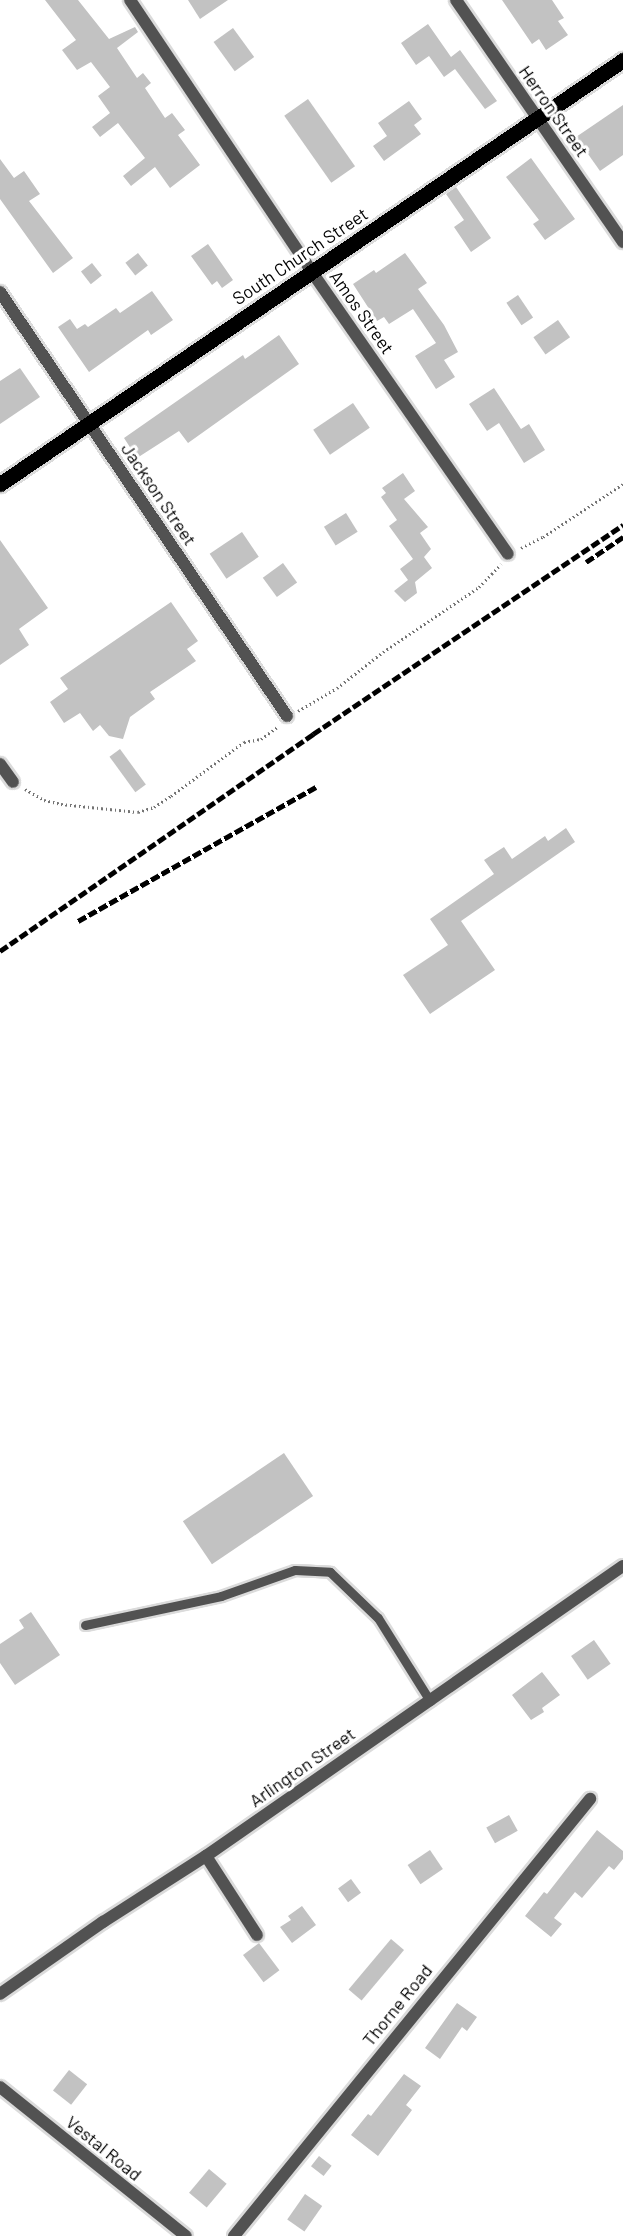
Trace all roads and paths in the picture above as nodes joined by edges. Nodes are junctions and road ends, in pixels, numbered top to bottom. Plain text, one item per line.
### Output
1 (130, 0) edge
2 (456, 0) edge
3 (623, 60) edge
4 (537, 118) junction
5 (623, 242) edge
6 (312, 272) junction
7 (0, 292) edge
8 (89, 422) junction
9 (0, 484) edge
10 (623, 484) edge
11 (508, 554) junction
12 (287, 716) junction
13 (0, 764) edge
14 (13, 782) joint
15 (623, 1566) edge
16 (86, 1625) dead end
17 (430, 1701) junction
18 (590, 1798) dead end
19 (206, 1856) junction
20 (257, 1935) dead end
21 (0, 1994) edge
22 (0, 2087) edge
23 (186, 2236) edge
24 (234, 2236) edge

1 - 6 street, Amos Street
2 - 4 street, Herron Street
3 - 4 main road, South Church Street
4 - 5 street, Herron Street
4 - 6 main road, South Church Street
6 - 8 main road, South Church Street
6 - 11 street, Amos Street
7 - 8 street, Jackson Street
8 - 9 main road, South Church Street
8 - 12 street, Jackson Street
10 - 11 path
11 - 12 path
12 - 14 path
13 - 14 street
15 - 17 street, Arlington Street
16 - 17 lane
17 - 19 street, Arlington Street
18 - 24 street, Thorne Road
19 - 20 street
19 - 21 street, Arlington Street
22 - 23 street, Vestal Road

